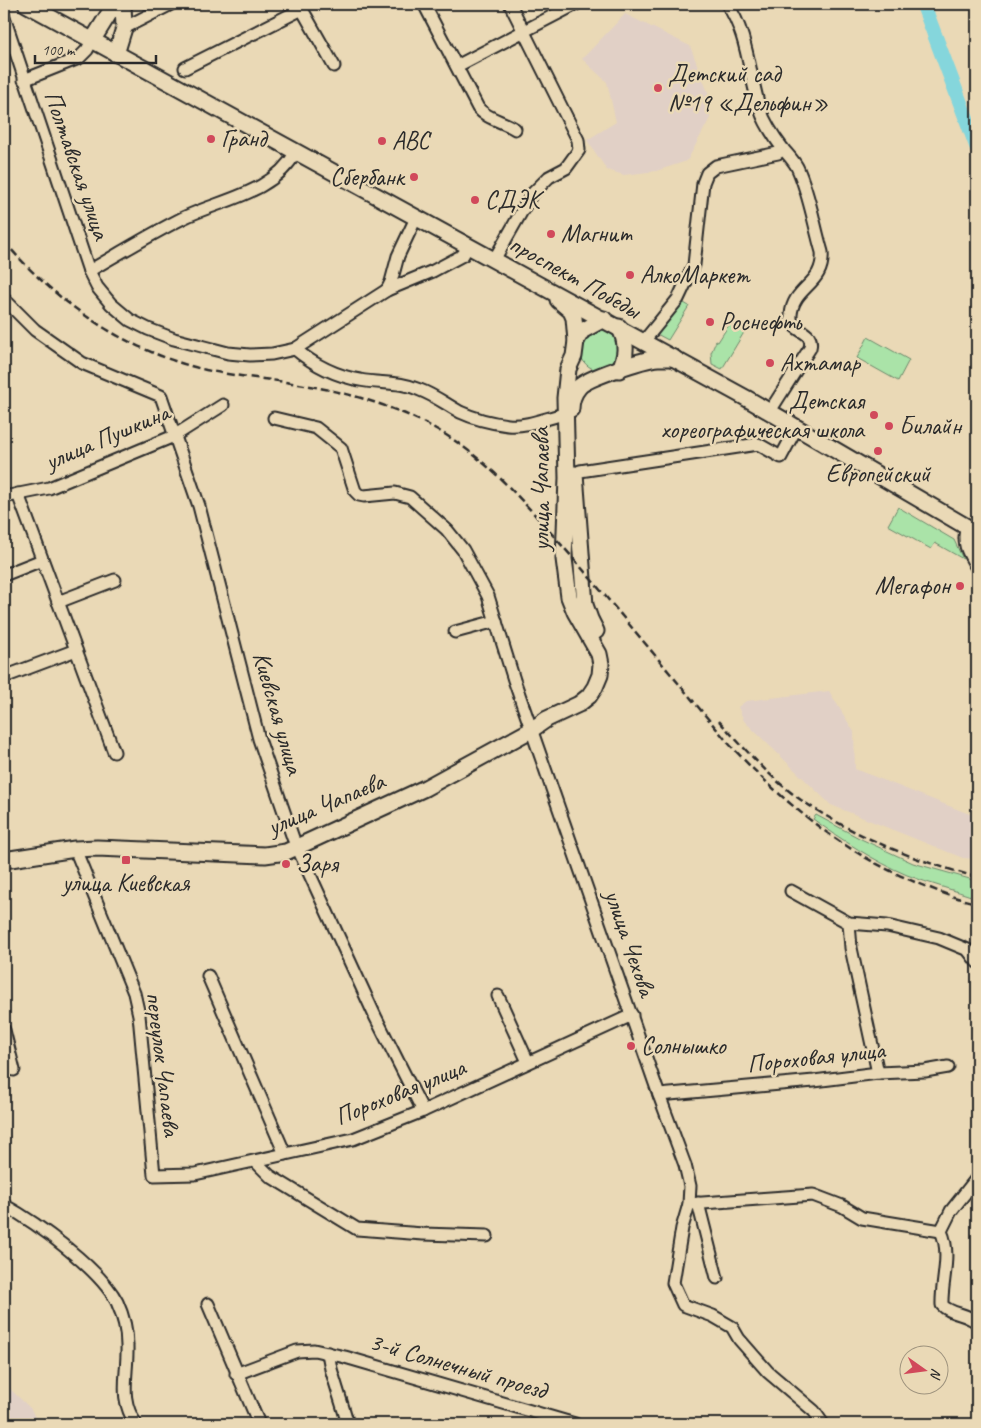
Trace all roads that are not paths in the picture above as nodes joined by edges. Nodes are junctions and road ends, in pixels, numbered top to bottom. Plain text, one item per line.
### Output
1 (28, 4) edge
2 (115, 4) edge
3 (123, 4) edge
4 (171, 4) edge
5 (424, 4) edge
6 (510, 4) edge
7 (576, 4) edge
8 (727, 4) edge
9 (300, 6) edge
10 (4, 17) edge
11 (124, 28) junction
12 (524, 32) junction
13 (92, 41) junction
14 (116, 54) junction
15 (334, 66) dead end
16 (457, 66) junction
17 (184, 68) dead end
18 (24, 80) junction
19 (515, 130) dead end
20 (783, 149) junction
21 (296, 152) junction
22 (416, 218) junction
23 (468, 246) junction
24 (494, 260) junction
25 (89, 271) junction
26 (387, 290) junction
27 (550, 290) junction
28 (4, 299) edge
29 (604, 319) junction
30 (619, 327) junction
31 (644, 341) junction
32 (575, 348) junction
33 (295, 349) junction
34 (675, 358) junction
35 (619, 370) junction
36 (594, 377) junction
37 (223, 405) dead end
38 (770, 411) junction
39 (564, 414) junction
40 (274, 418) dead end
41 (797, 427) junction
42 (174, 436) junction
43 (580, 471) dead end
44 (18, 494) junction
45 (4, 497) edge
46 (974, 532) edge
47 (42, 560) junction
48 (977, 568) edge
49 (4, 575) edge
50 (115, 580) dead end
51 (58, 602) junction
52 (496, 621) junction
53 (455, 632) dead end
54 (76, 650) junction
55 (4, 677) edge
56 (531, 730) junction
57 (114, 752) dead end
58 (297, 848) junction
59 (75, 849) junction
60 (4, 860) edge
61 (791, 891) dead end
62 (849, 923) junction
63 (977, 962) edge
64 (208, 976) dead end
65 (498, 996) dead end
66 (632, 1015) junction
67 (4, 1030) edge
68 (528, 1062) junction
69 (948, 1067) dead end
70 (14, 1070) dead end
71 (878, 1073) junction
72 (659, 1096) junction
73 (423, 1111) junction
74 (286, 1154) junction
75 (255, 1161) junction
76 (154, 1175) joint
77 (977, 1178) edge
78 (694, 1203) junction
79 (4, 1205) edge
80 (941, 1231) junction
81 (487, 1236) dead end
82 (717, 1278) dead end
83 (208, 1304) dead end
84 (977, 1323) edge
85 (328, 1353) junction
86 (236, 1374) junction
87 (136, 1424) edge
88 (259, 1424) edge
89 (348, 1424) edge
90 (576, 1424) edge
91 (823, 1424) edge

1 - 13 main road, проспект Победы
2 - 13 main road
3 - 11 main road
4 - 11 street
5 - 16 street
6 - 12 street
7 - 12 street
8 - 20 street
9 - 15 street
9 - 17 street
10 - 18 street, Полтавская улица
11 - 14 main road
12 - 16 street
12 - 24 street
13 - 14 main road, проспект Победы
13 - 18 street
14 - 21 main road, проспект Победы
16 - 19 street
18 - 25 street, Полтавская улица
20 - 31 street
20 - 38 street
21 - 22 main road, проспект Победы
21 - 25 street
22 - 23 main road, проспект Победы
22 - 26 street
23 - 24 main road, проспект Победы
23 - 26 street
24 - 27 main road, проспект Победы
25 - 33 street, Полтавская улица
26 - 33 street
27 - 29 main road, проспект Победы
27 - 32 main road, улица Чапаева
28 - 42 street, Киевская улица
29 - 30 main road, проспект Победы
29 - 32 main road
30 - 31 main road, проспект Победы
30 - 35 main road
31 - 34 main road, проспект Победы
32 - 36 main road
32 - 39 main road, улица Чапаева
33 - 39 street
34 - 35 main road, улица Чапаева
34 - 38 main road, проспект Победы
35 - 36 main road, улица Чапаева
36 - 56 main road, улица Чапаева
37 - 42 street, улица Пушкина
38 - 41 main road, проспект Победы
39 - 56 main road, улица Чапаева
40 - 52 street, улица Чехова
41 - 43 street
41 - 46 main road, проспект Победы
42 - 44 street, улица Пушкина
42 - 58 street, Киевская улица
44 - 45 street, улица Пушкина
44 - 47 street
46 - 48 street
47 - 49 street
47 - 51 street
50 - 51 street
51 - 54 street
52 - 53 street
52 - 56 street, улица Чехова
54 - 55 street
54 - 57 street
56 - 58 main road, улица Чапаева
56 - 66 street, улица Чехова
58 - 59 main road, улица Чапаева
58 - 73 street, Киевская улица
59 - 60 main road, улица Чапаева
59 - 76 street, переулок Чапаева
61 - 62 street
62 - 63 street
62 - 71 street
64 - 74 street
65 - 68 street
66 - 68 street, Пороховая улица
66 - 72 street, улица Чехова
67 - 70 street
68 - 73 street, Пороховая улица
69 - 71 street, Пороховая улица
71 - 72 street, Пороховая улица
72 - 78 street, улица Чехова
73 - 74 street, Пороховая улица
74 - 75 street, Пороховая улица
75 - 76 street, Пороховая улица
75 - 81 street
77 - 80 street
78 - 80 street
78 - 82 street, улица Чехова
78 - 91 street, улица Чехова
79 - 87 street
80 - 84 street
83 - 86 street
85 - 86 street, 3-й Солнечный проезд
85 - 89 street
85 - 90 street, 3-й Солнечный проезд
86 - 88 street

